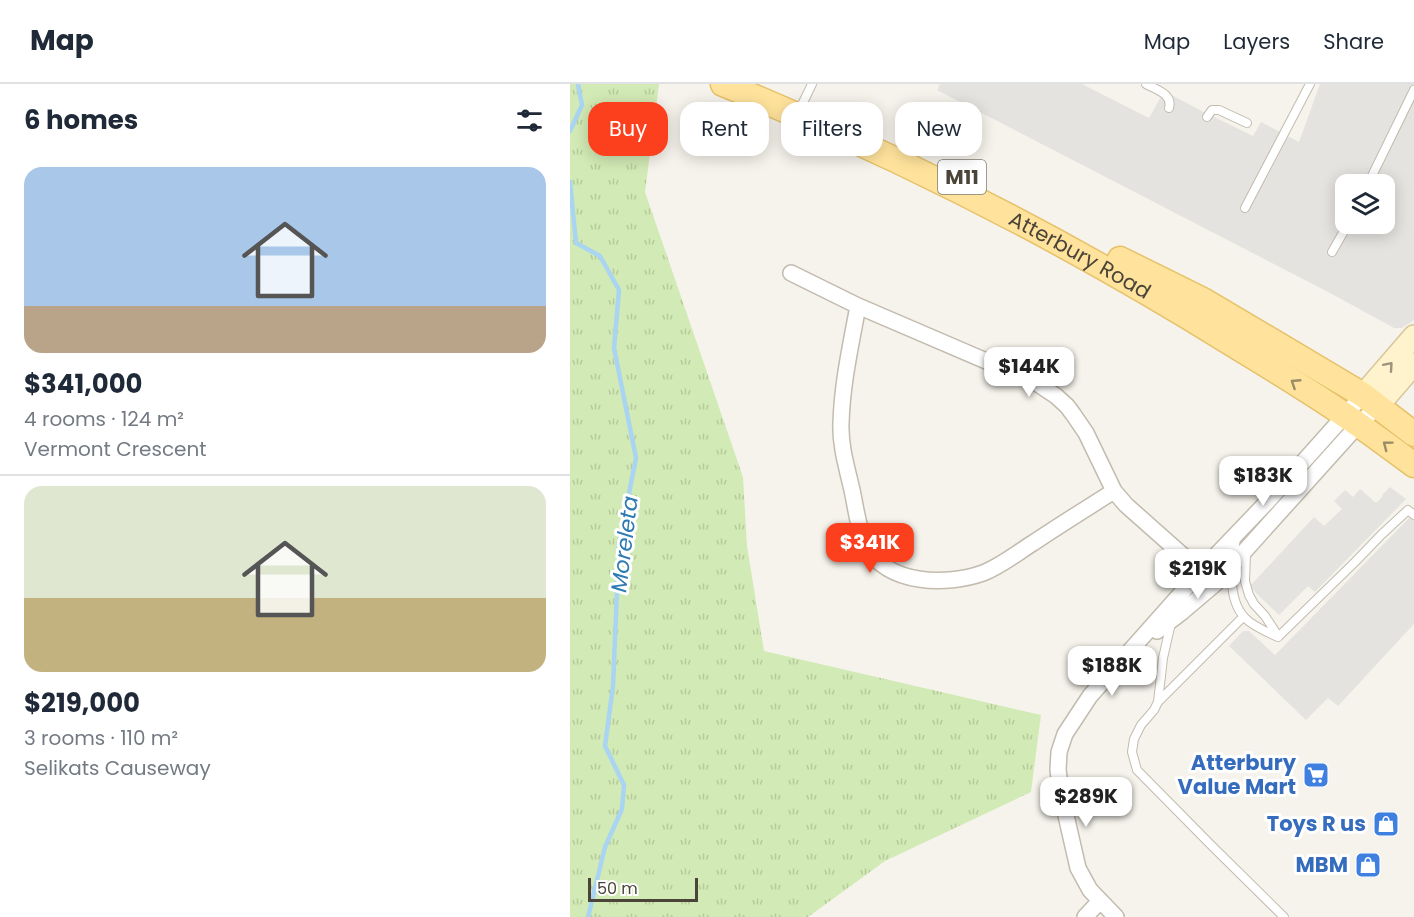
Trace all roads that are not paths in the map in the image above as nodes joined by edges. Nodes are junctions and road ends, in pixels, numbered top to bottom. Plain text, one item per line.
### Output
1 (723, 84) edge
2 (762, 84) edge
3 (1146, 84) edge
4 (1310, 84) edge
5 (1414, 90) edge
6 (805, 100) edge
7 (1169, 108) dead end
8 (1207, 117) dead end
9 (1247, 123) dead end
10 (1373, 174) edge
11 (1245, 208) dead end
12 (1342, 234) edge
13 (1332, 252) dead end
14 (791, 273) dead end
15 (858, 306) junction
16 (1414, 336) edge
17 (1414, 364) edge
18 (1370, 400) junction
19 (1352, 420) junction
20 (1414, 434) edge
21 (1414, 465) edge
22 (1114, 491) junction
23 (1414, 515) edge
24 (1236, 534) junction
25 (1246, 550) junction
26 (1232, 565) junction
27 (1201, 572) junction
28 (1215, 585) junction
29 (1244, 617) junction
30 (1171, 621) junction
31 (1278, 637) junction
32 (1137, 644) junction
33 (1158, 702) junction
34 (1100, 901) junction
35 (1085, 917) edge
36 (1116, 917) edge
37 (1284, 917) edge

1 - 6 main road, Atterbury Road / M11
2 - 6 main road, Atterbury Road / M11
3 - 7 lane
4 - 11 lane
5 - 10 lane
6 - 18 main road, Atterbury Road / M11
19 -> 6 main road, Atterbury Road / M11
8 - 9 lane
12 - 13 lane
14 - 15 street
15 - 22 street
15 - 22 street
18 -> 16 street
17 - 18 street
18 - 19 street
18 - 20 main road, Atterbury Road / M11
21 -> 19 main road, Atterbury Road / M11
19 - 24 street
19 - 25 street
22 - 27 street
23 - 31 lane
24 - 26 lane
24 - 27 street
25 - 26 street
25 - 31 lane
26 - 28 street
26 - 29 lane
27 - 28 street
27 - 32 street
28 - 30 street
29 - 31 lane
29 - 33 lane
30 - 32 street
30 - 33 lane
32 - 34 street
33 - 37 lane
34 - 35 street
34 - 36 street

